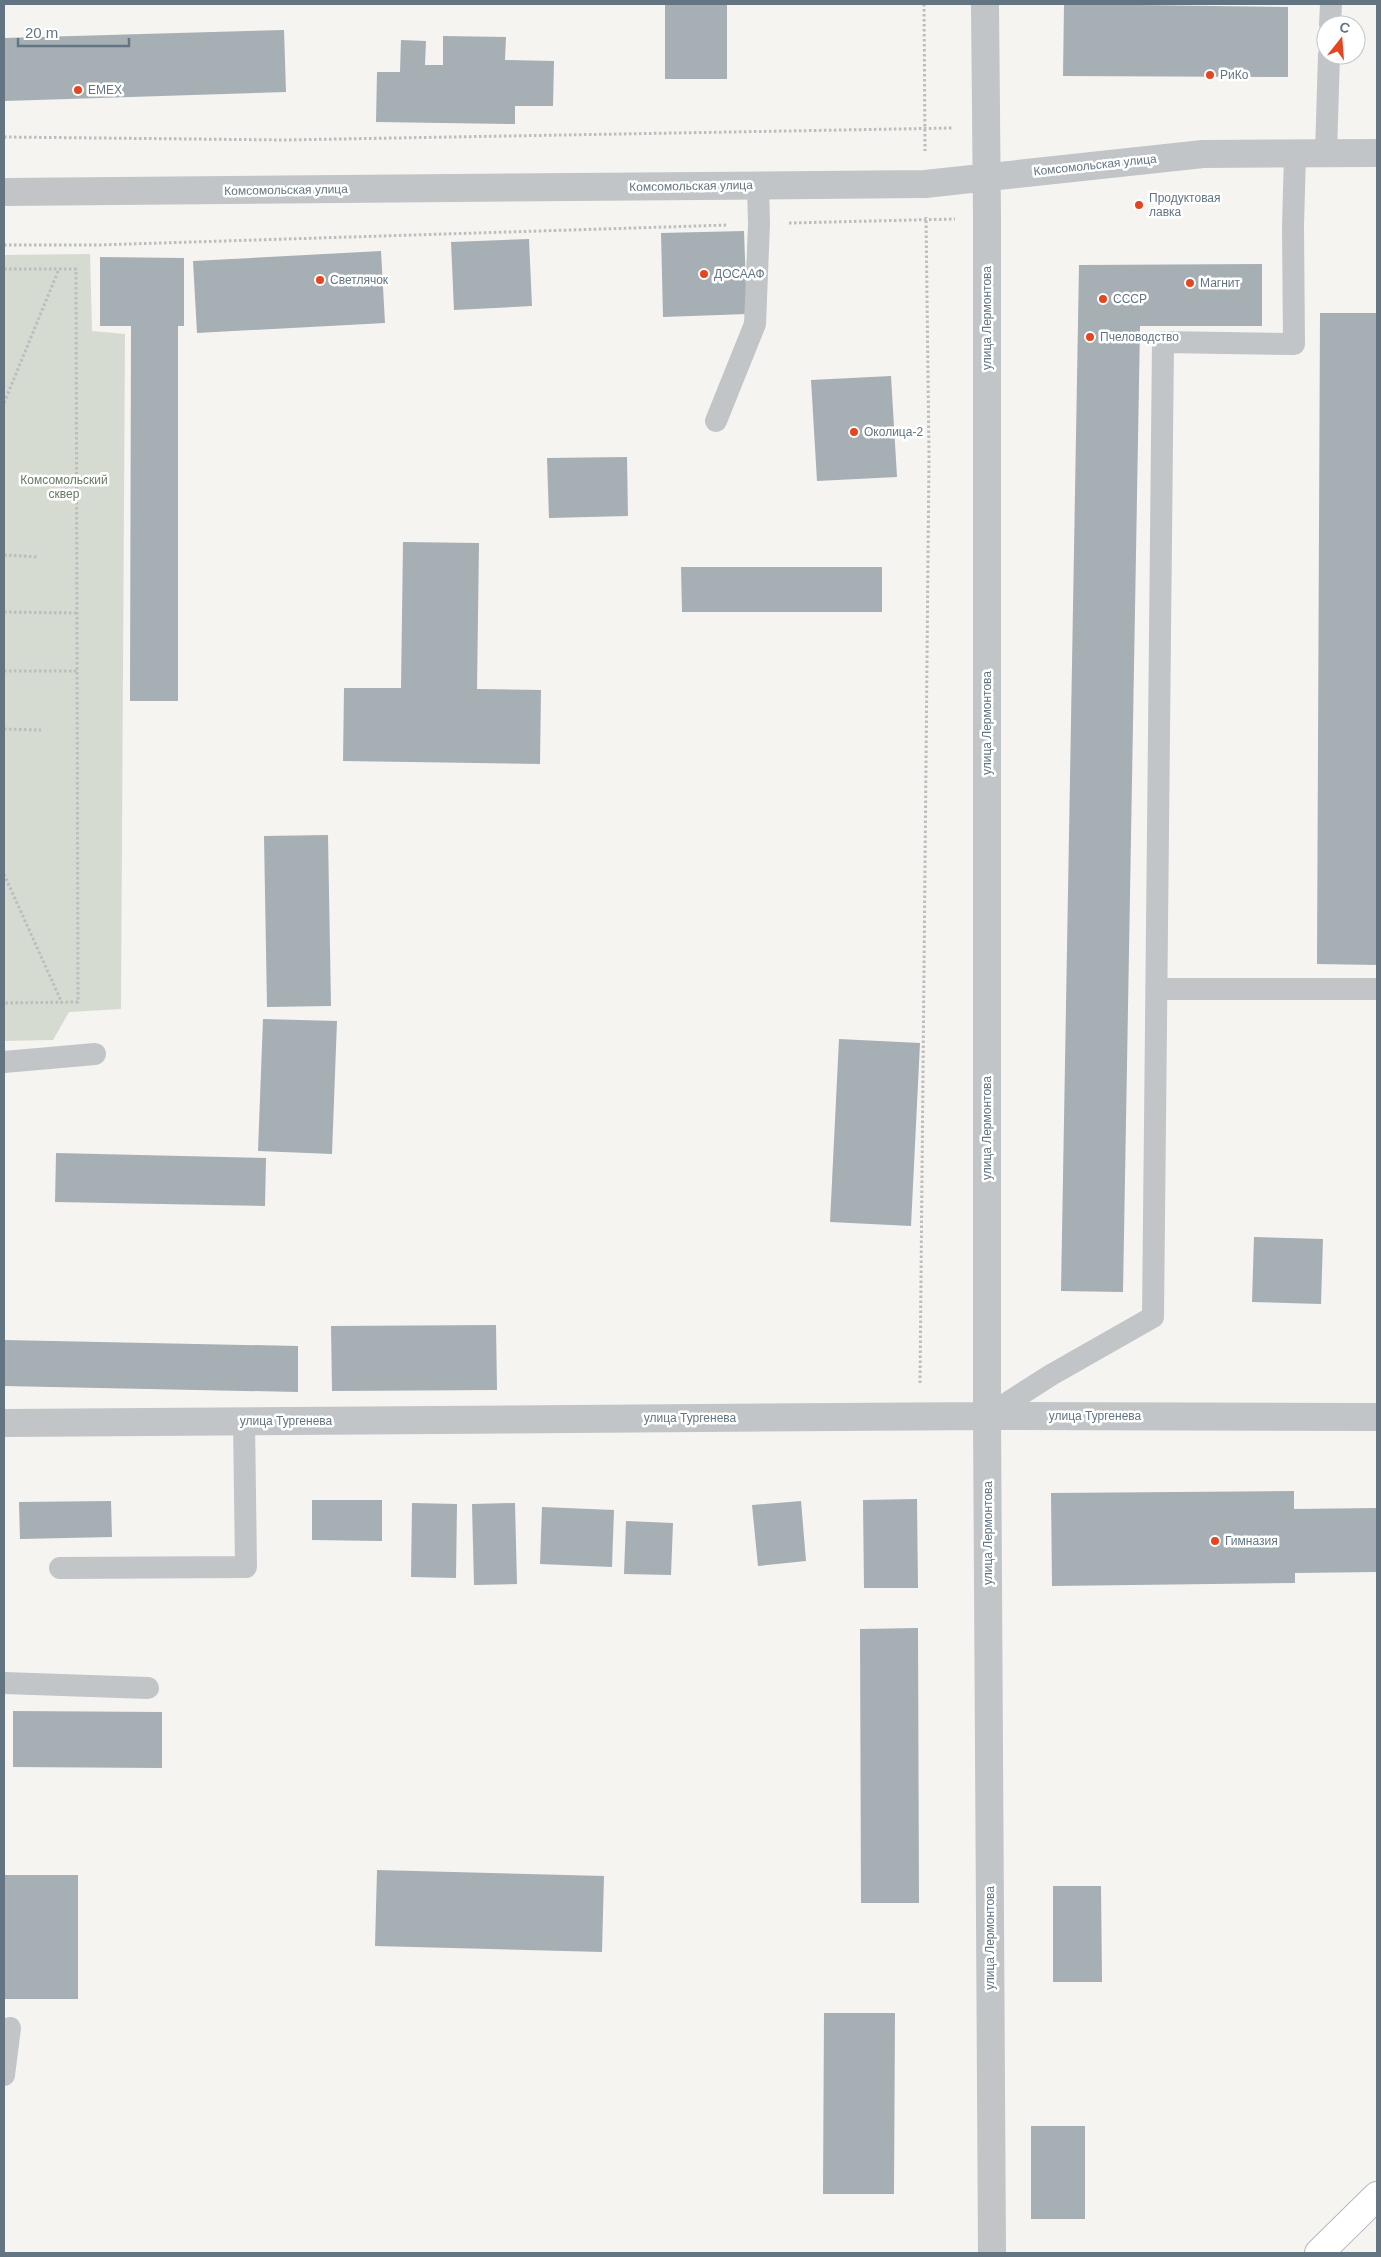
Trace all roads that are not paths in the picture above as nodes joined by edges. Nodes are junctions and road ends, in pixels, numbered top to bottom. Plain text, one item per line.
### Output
1 (985, 4) edge
2 (1329, 65) edge
3 (1326, 153) junction
4 (1377, 153) edge
5 (1296, 154) junction
6 (986, 176) junction
7 (758, 186) junction
8 (4, 192) edge
9 (716, 421) dead end
10 (1158, 989) junction
11 (1377, 989) edge
12 (95, 1054) dead end
13 (4, 1062) edge
14 (987, 1416) junction
15 (1377, 1417) edge
16 (244, 1422) junction
17 (4, 1423) edge
18 (60, 1568) dead end
19 (4, 1683) edge
20 (148, 1688) dead end
21 (10, 2028) dead end
22 (4, 2075) edge
23 (1377, 2196) edge
24 (992, 2253) edge
25 (1319, 2253) edge

1 - 6 street, улица Лермонтова
2 - 3 lane
3 - 4 street, Комсомольская улица
3 - 5 street, Комсомольская улица
5 - 6 street, Комсомольская улица
5 - 10 lane
6 - 7 street, Комсомольская улица
6 - 14 street, улица Лермонтова
7 - 8 street, Комсомольская улица
7 - 9 lane
10 - 11 lane
10 - 14 lane
12 - 13 lane
14 - 15 street, улица Тургенева
14 - 16 street, улица Тургенева
14 - 24 street, улица Лермонтова
16 - 17 street, улица Тургенева
16 - 18 lane
19 - 20 lane
21 - 22 lane
23 - 25 main road

